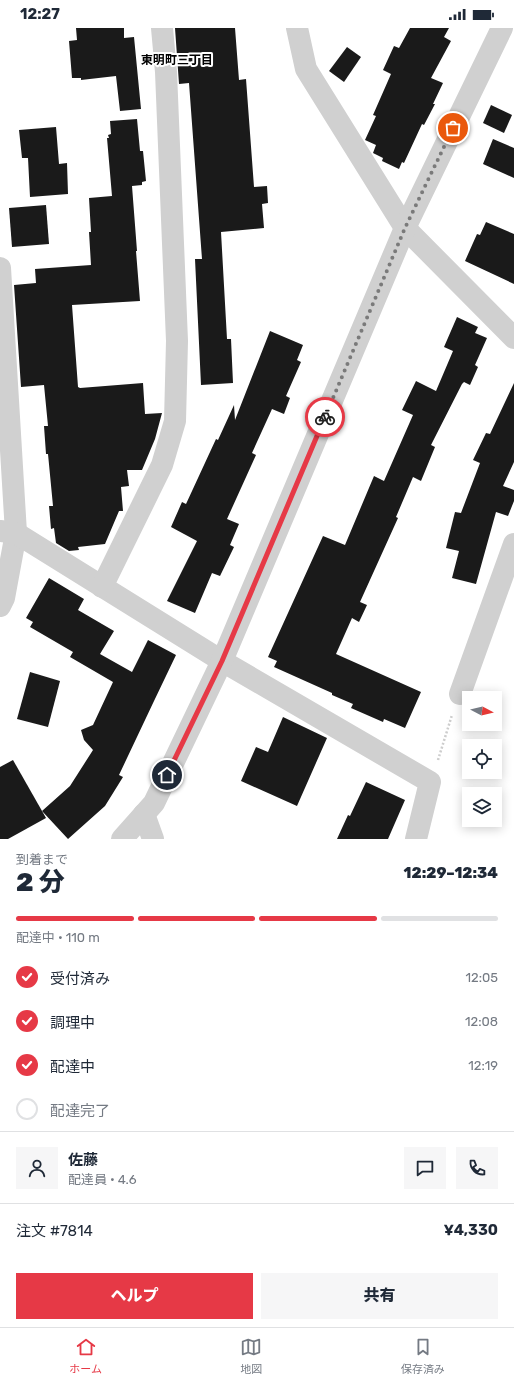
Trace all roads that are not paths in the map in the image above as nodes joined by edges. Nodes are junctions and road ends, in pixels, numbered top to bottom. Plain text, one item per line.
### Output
1 (162, 28) edge
2 (297, 28) edge
3 (502, 28) edge
4 (405, 228) junction
5 (0, 268) edge
6 (514, 338) edge
7 (8, 532) edge
8 (514, 544) edge
9 (102, 587) junction
10 (0, 606) edge
11 (222, 661) junction
12 (460, 694) road end
13 (144, 814) junction
14 (122, 839) edge
15 (153, 839) edge
16 (416, 839) edge

1 - 9 street
2 - 4 street
3 - 4 street
4 - 6 street
4 - 11 street
5 - 7 street
7 - 9 street
7 - 10 street
8 - 12 street
9 - 11 street
11 - 13 street
11 - 16 street
13 - 14 street
13 - 15 street

